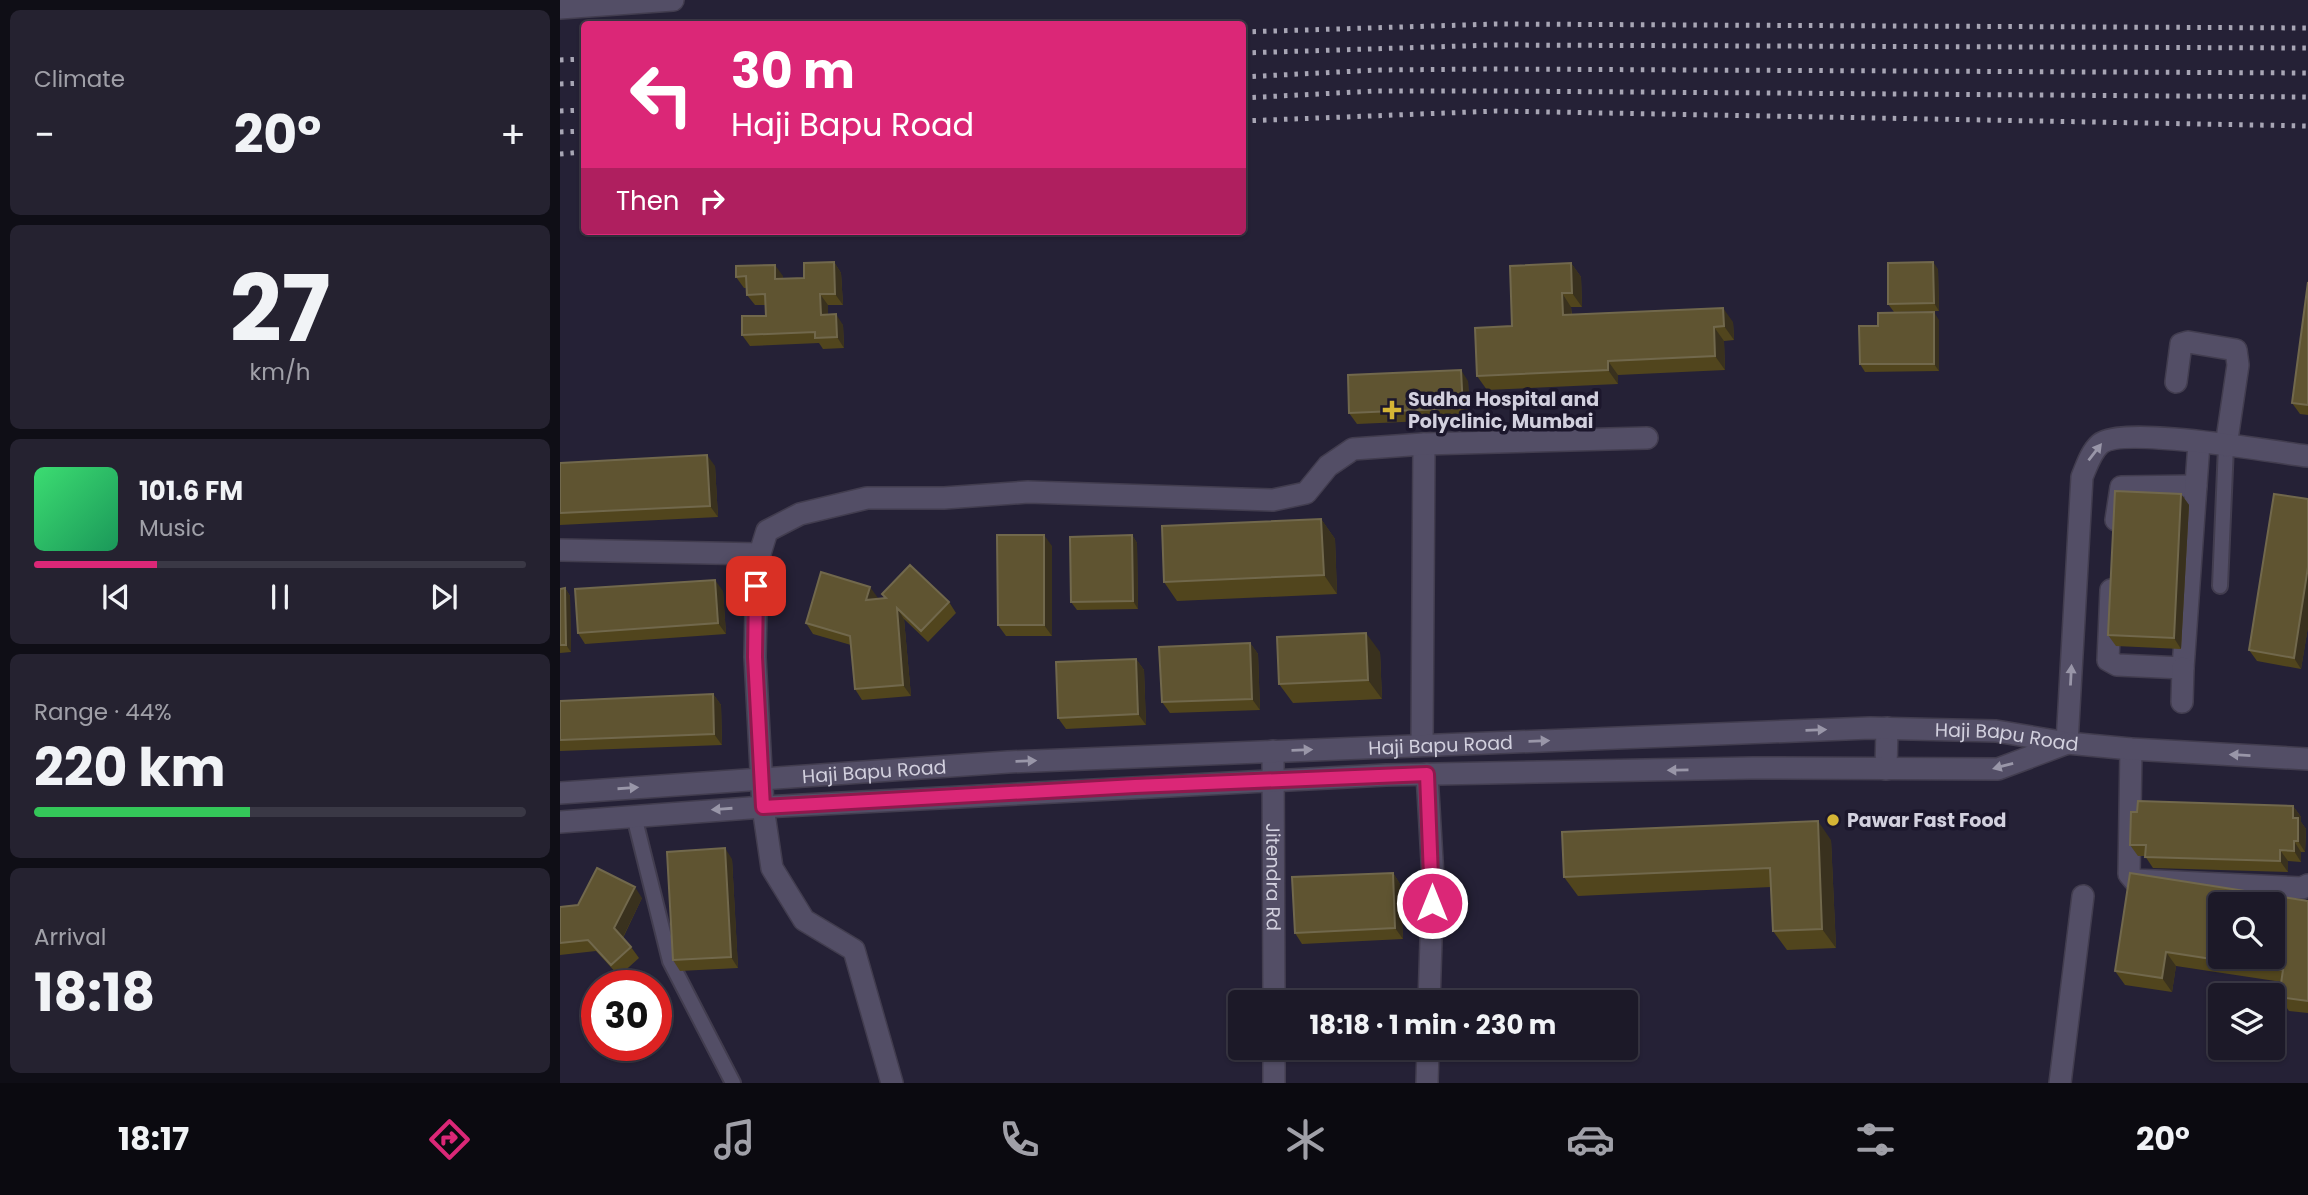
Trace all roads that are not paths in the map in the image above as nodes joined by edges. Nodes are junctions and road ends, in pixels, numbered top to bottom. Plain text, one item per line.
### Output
1 (673, 0) edge
2 (560, 8) edge
3 (2176, 382) dead end
4 (1647, 438) dead end
5 (2199, 443) junction
6 (1424, 444) junction
7 (2227, 446) junction
8 (2308, 456) edge
9 (2196, 486) junction
10 (2115, 535) edge
11 (560, 550) edge
12 (760, 554) junction
13 (2112, 575) edge
14 (2220, 586) dead end
15 (2183, 668) junction
16 (2182, 702) dead end
17 (1887, 728) junction
18 (1780, 732) junction
19 (1723, 734) junction
20 (1571, 739) junction
21 (2067, 743) junction
22 (1413, 746) junction
23 (2131, 749) junction
24 (1273, 751) junction
25 (1109, 758) junction
26 (2308, 759) edge
27 (989, 764) junction
28 (1780, 768) junction
29 (1725, 769) junction
30 (1886, 769) junction
31 (1571, 771) junction
32 (1404, 774) junction
33 (1427, 774) junction
34 (762, 779) junction
35 (1273, 779) junction
36 (1111, 787) junction
37 (560, 793) edge
38 (990, 794) junction
39 (763, 807) junction
40 (634, 816) junction
41 (560, 822) edge
42 (2308, 885) edge
43 (2083, 896) dead end
44 (1274, 990) edge
45 (1429, 990) edge
46 (1274, 1060) edge
47 (1428, 1060) edge
48 (733, 1083) edge
49 (892, 1083) edge
50 (1275, 1083) edge
51 (1427, 1083) edge
52 (2060, 1083) edge

1 - 2 street
3 - 7 street
4 - 6 street
5 - 7 street
5 - 9 street
21 -> 5 street
6 - 12 street
6 - 22 street
7 - 8 street
7 - 14 lane
9 - 10 street
9 - 15 street
11 - 12 street
12 - 34 street
13 - 15 street
15 - 16 street
18 -> 17 street, Haji Bapu Road
17 - 21 street, Haji Bapu Road
17 - 30 street
18 - 19 street, Haji Bapu Road
18 - 28 street
19 - 20 street, Haji Bapu Road
19 - 29 street
22 -> 20 street, Haji Bapu Road
20 - 31 street
21 - 23 street
21 -> 30 street, Haji Bapu Road
24 -> 22 street, Haji Bapu Road
22 - 32 street
26 -> 23 street
23 - 42 street
24 - 25 street, Haji Bapu Road
24 - 35 street, Jitendra Rd
27 -> 25 street, Haji Bapu Road
25 - 36 street
27 - 34 street, Haji Bapu Road
27 - 38 street
28 - 29 street, Haji Bapu Road
28 - 30 street, Haji Bapu Road
29 -> 31 street, Haji Bapu Road
31 - 33 street, Haji Bapu Road
32 - 33 street, Haji Bapu Road
32 - 35 street, Haji Bapu Road
33 - 45 street
37 -> 34 street, Haji Bapu Road
34 - 39 street
35 - 36 street, Haji Bapu Road
35 - 44 street, Jitendra Rd
36 - 38 street, Haji Bapu Road
38 - 39 street, Haji Bapu Road
39 -> 40 street, Haji Bapu Road
39 - 49 street
40 - 41 street, Haji Bapu Road
40 - 48 lane
43 - 52 street
46 - 50 street
47 - 51 street

